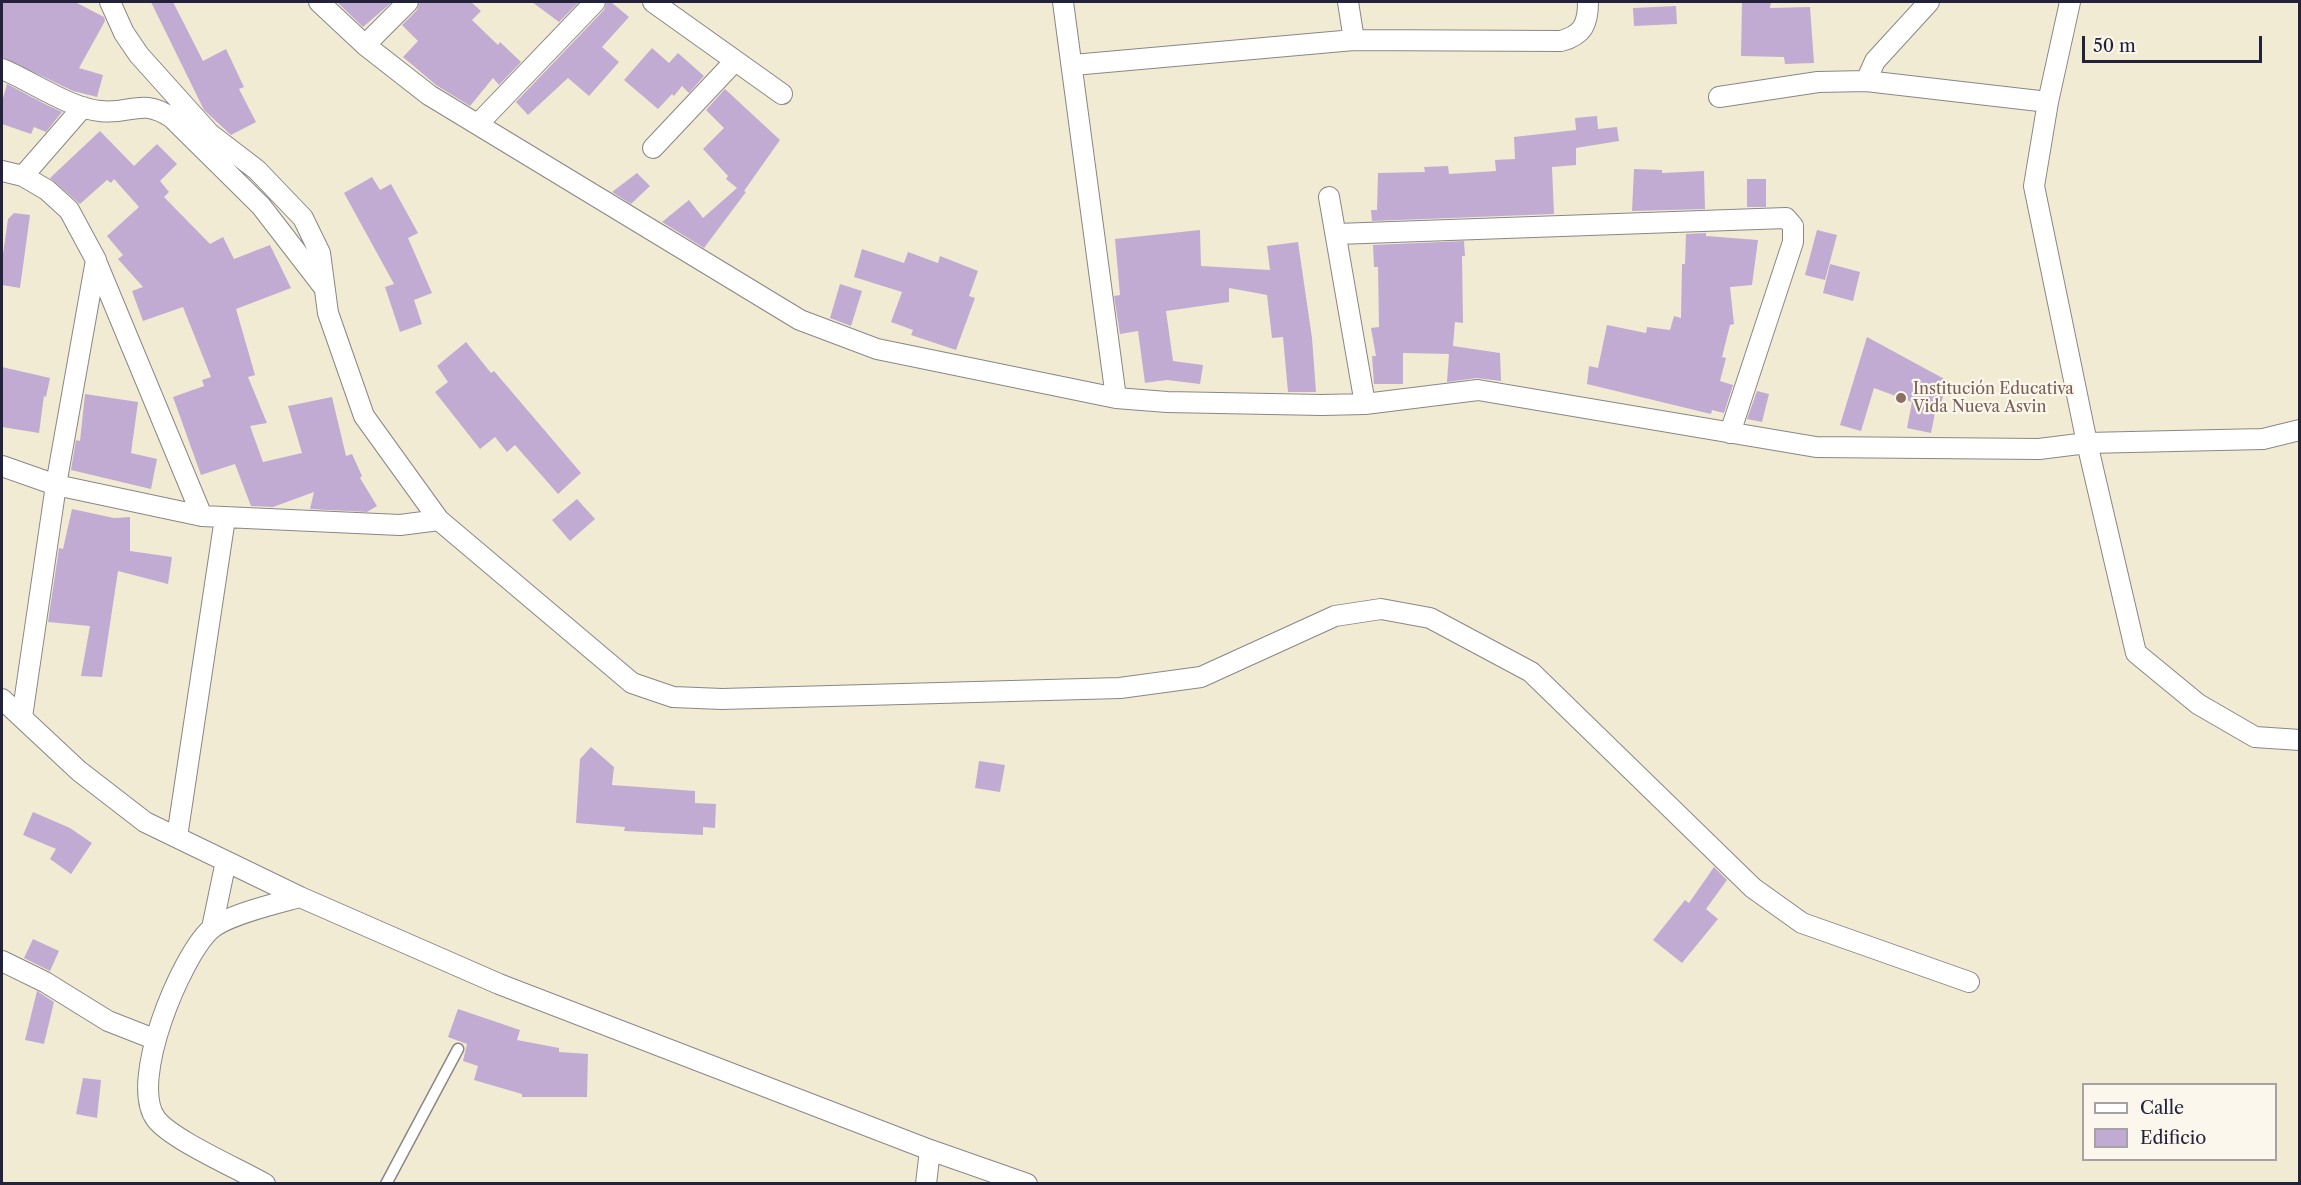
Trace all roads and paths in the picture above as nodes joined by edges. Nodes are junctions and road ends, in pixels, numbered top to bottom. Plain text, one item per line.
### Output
1 (110, 2) edge
2 (319, 2) edge
3 (408, 2) edge
4 (595, 2) edge
5 (653, 2) edge
6 (1063, 2) edge
7 (1348, 2) edge
8 (1588, 2) edge
9 (1929, 2) edge
10 (2070, 2) edge
11 (1354, 40) junction
12 (365, 45) junction
13 (734, 62) junction
14 (1073, 65) junction
15 (2, 69) edge
16 (1866, 81) junction
17 (782, 94) dead end
18 (1719, 97) dead end
19 (2048, 102) junction
20 (83, 107) junction
21 (478, 124) junction
22 (652, 148) dead end
23 (2, 171) edge
24 (22, 176) junction
25 (1329, 197) dead end
26 (1337, 234) junction
27 (96, 260) junction
28 (323, 286) junction
29 (1116, 398) junction
30 (1365, 404) junction
31 (2300, 430) edge
32 (1730, 433) junction
33 (2087, 443) junction
34 (2, 466) edge
35 (56, 485) junction
36 (202, 516) junction
37 (225, 518) junction
38 (439, 519) junction
39 (2, 699) edge
40 (22, 717) junction
41 (2300, 740) edge
42 (177, 837) junction
43 (226, 861) junction
44 (300, 897) junction
45 (212, 928) junction
46 (2, 961) edge
47 (1969, 982) dead end
48 (154, 1039) junction
49 (458, 1049) dead end
50 (930, 1150) junction
51 (265, 1184) edge
52 (386, 1184) edge
53 (926, 1184) edge
54 (1027, 1184) edge

1 - 28 street
2 - 12 street
3 - 12 street
4 - 21 street
5 - 13 street
6 - 14 street
7 - 11 street
8 - 11 street
9 - 16 street
10 - 19 street
11 - 14 street
12 - 21 street
13 - 17 street
13 - 22 street
14 - 29 street
15 - 20 street
16 - 18 street
16 - 19 street
19 - 33 street
20 - 24 street
20 - 28 street
21 - 29 street
23 - 24 street
24 - 27 street
25 - 26 street
26 - 30 street
26 - 32 street
27 - 35 street
27 - 36 street
28 - 38 street
29 - 30 street
30 - 32 street
31 - 33 street
32 - 33 street
33 - 41 street
34 - 35 street
35 - 36 street
35 - 40 street
36 - 37 street
37 - 38 street
37 - 42 street
38 - 47 street
39 - 40 street
40 - 42 street
42 - 43 street
43 - 44 street
43 - 45 street
44 - 45 street
44 - 50 street
45 - 48 street
46 - 48 street
48 - 51 street
49 - 52 lane
50 - 53 street
50 - 54 street

